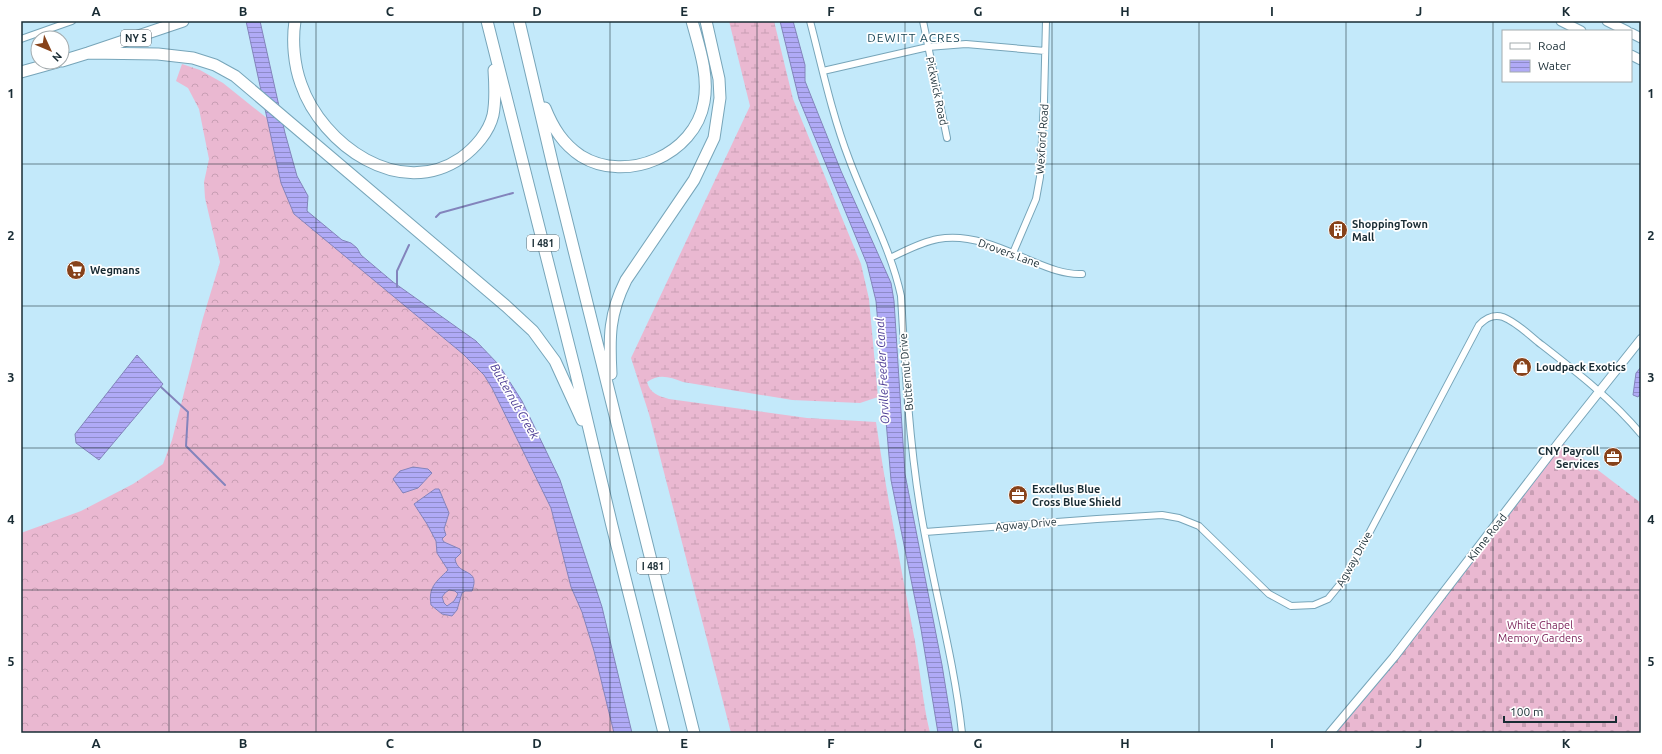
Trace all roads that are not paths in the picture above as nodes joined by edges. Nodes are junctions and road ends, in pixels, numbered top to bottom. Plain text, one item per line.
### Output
1 (72, 21) edge
2 (183, 21) edge
3 (295, 21) edge
4 (487, 21) edge
5 (519, 21) edge
6 (692, 21) edge
7 (706, 21) edge
8 (810, 21) edge
9 (923, 21) edge
10 (1046, 21) edge
11 (1560, 21) edge
12 (1607, 21) edge
13 (1579, 30) edge
14 (1626, 30) edge
15 (1632, 34) edge
16 (1641, 38) edge
17 (21, 39) edge
18 (493, 43) junction
19 (928, 47) junction
20 (1045, 51) junction
21 (88, 53) junction
22 (1632, 56) edge
23 (70, 59) edge
24 (1641, 60) edge
25 (531, 71) junction
26 (823, 71) junction
27 (947, 138) dead end
28 (1013, 252) junction
29 (890, 258) junction
30 (1082, 274) dead end
31 (1641, 338) edge
32 (1599, 392) junction
33 (612, 399) junction
34 (1641, 434) edge
35 (592, 444) junction
36 (925, 532) junction
37 (664, 733) edge
38 (694, 733) edge
39 (962, 733) edge
40 (1330, 733) edge

1 - 17 street
2 - 21 highway, NY 5
3 - 18 highway
4 - 18 highway, I 481
5 - 25 highway, I 481
6 - 25 highway
7 - 33 highway
8 - 26 street, Butternut Drive
9 - 19 street, Pickwick Road
10 - 20 street, Wexford Road
11 - 13 main road
12 - 14 main road
15 - 16 main road
18 - 35 highway, I 481
19 - 20 street
19 - 26 street
19 - 27 street, Pickwick Road
20 - 28 street, Wexford Road
21 - 23 highway, NY 5
21 - 35 highway
22 - 24 main road
25 - 33 highway, I 481
26 - 29 street, Butternut Drive
28 - 29 street, Drovers Lane
28 - 30 street, Drovers Lane
29 - 36 street, Butternut Drive
31 - 32 street, Kinne Road
32 - 34 street
32 - 36 street, Agway Drive
32 - 40 street, Kinne Road
33 - 38 highway, I 481
35 - 37 highway, I 481
36 - 39 street, Butternut Drive

